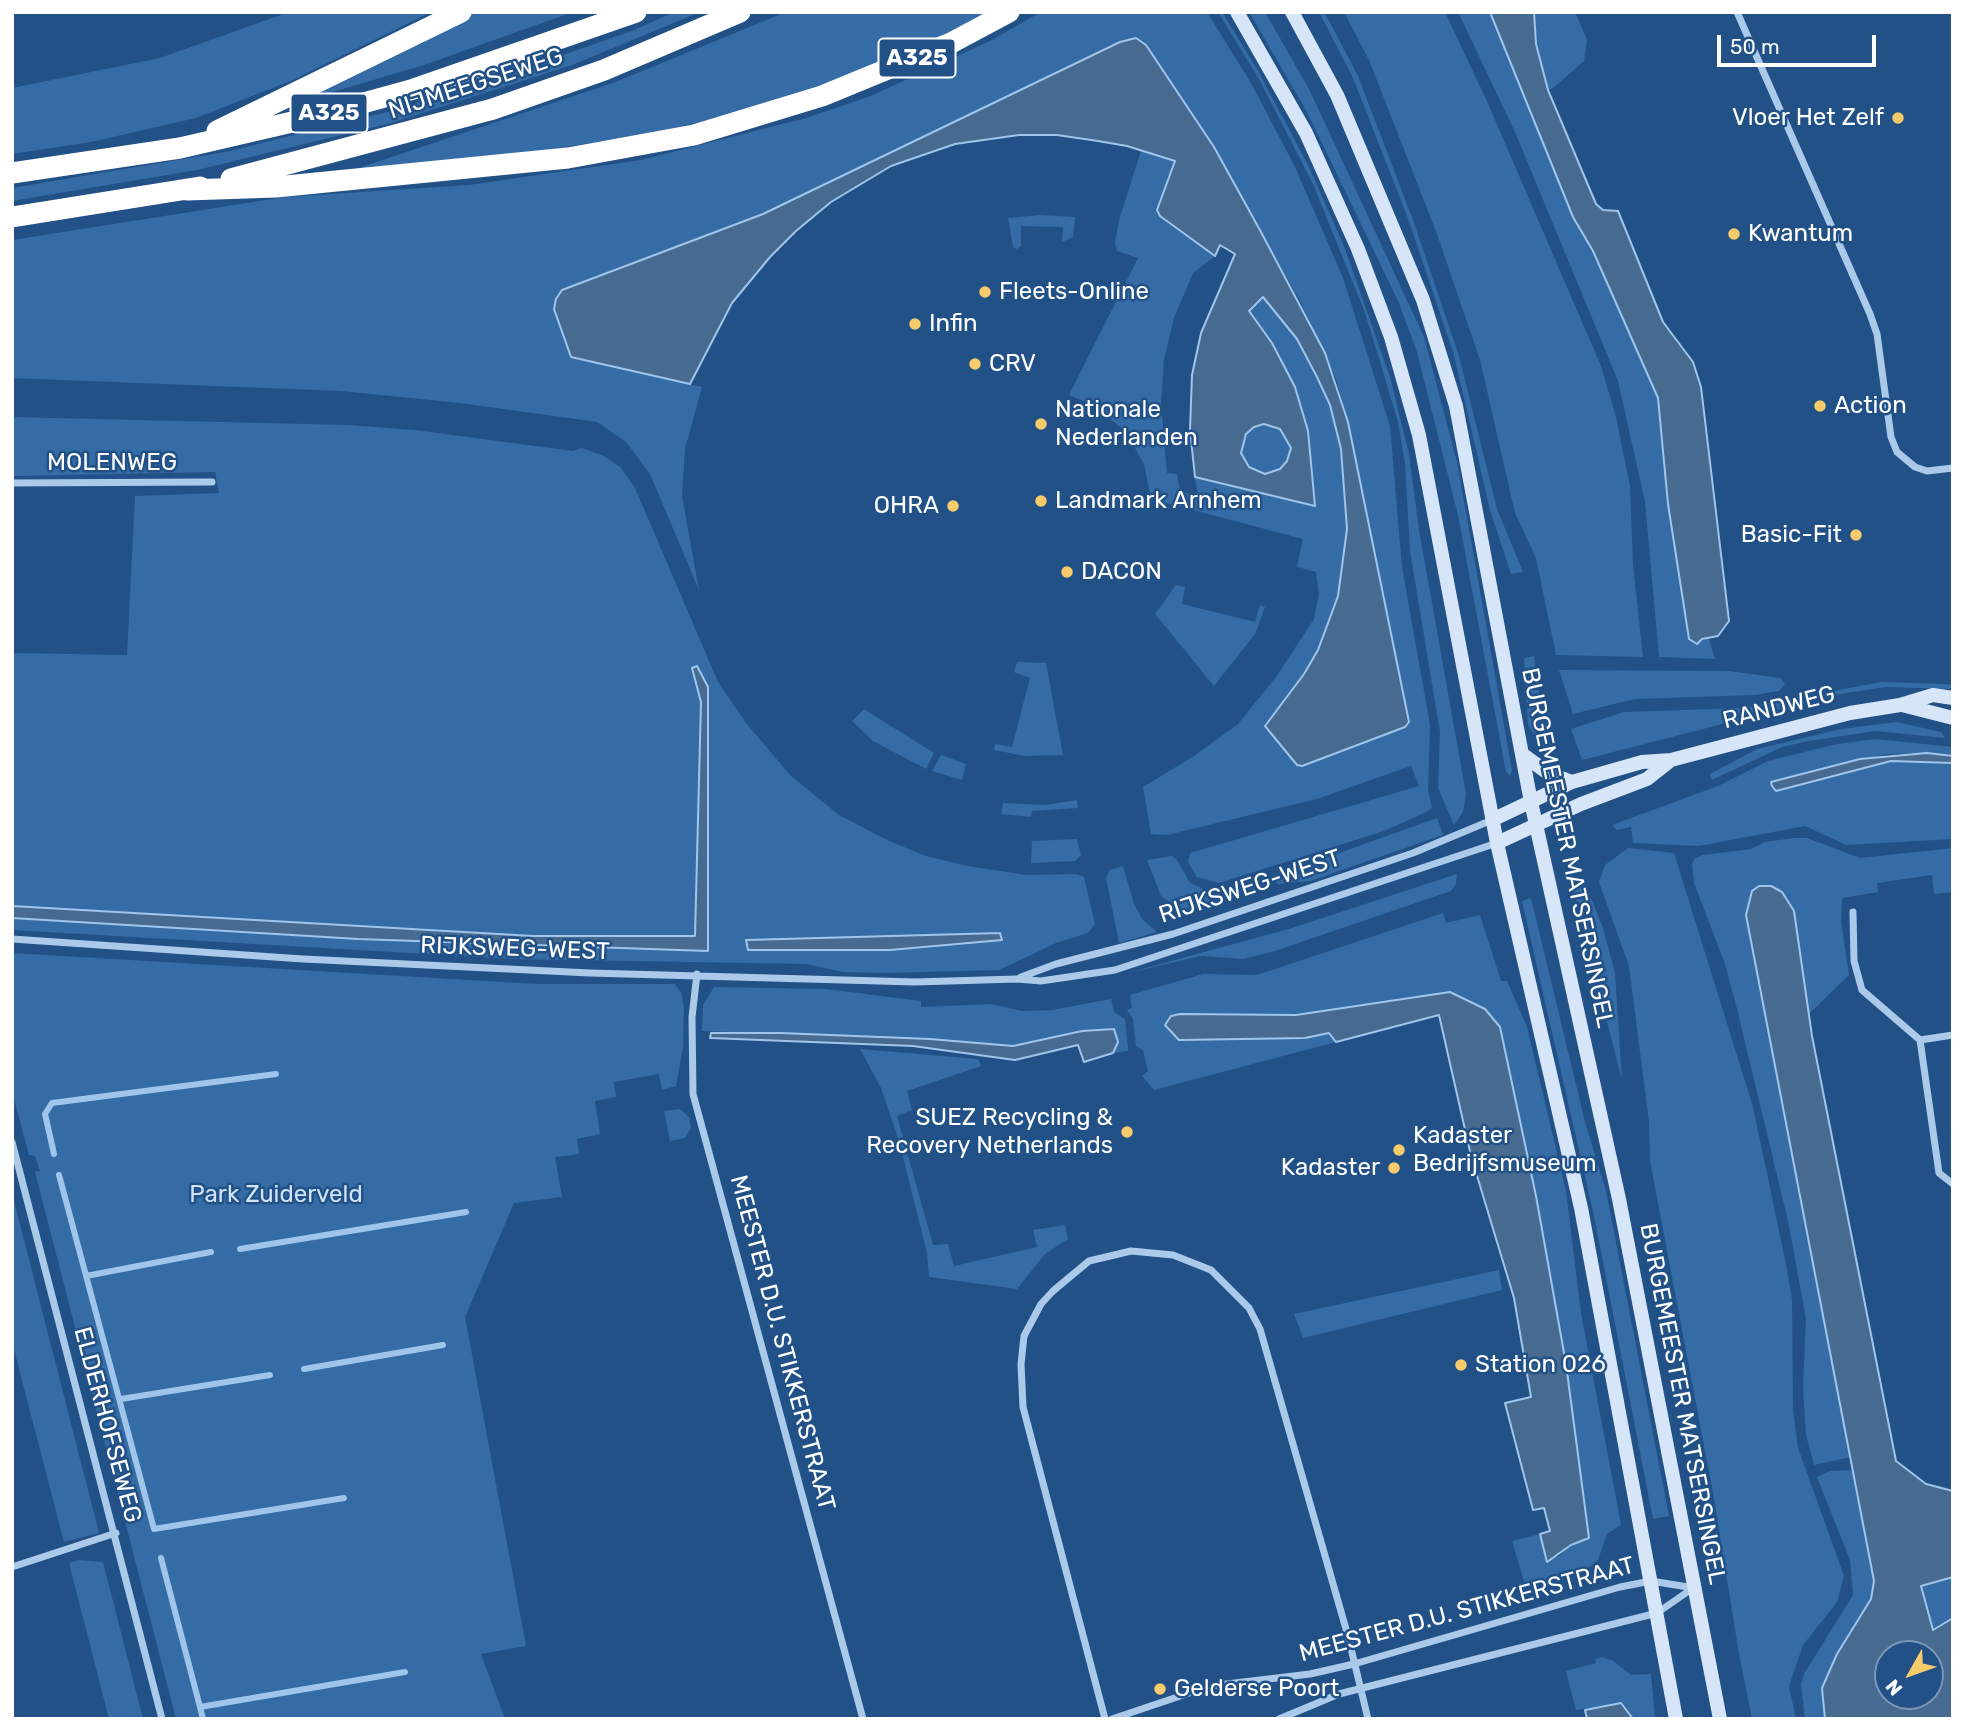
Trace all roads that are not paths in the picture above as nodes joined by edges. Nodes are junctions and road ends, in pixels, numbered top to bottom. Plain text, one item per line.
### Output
1 (461, 12) edge
2 (636, 12) edge
3 (740, 12) edge
4 (1009, 12) edge
5 (1237, 12) edge
6 (1293, 12) edge
7 (1737, 12) edge
8 (180, 148) junction
9 (12, 173) edge
10 (187, 190) junction
11 (12, 217) edge
12 (1953, 468) edge
13 (212, 482) dead end
14 (12, 483) edge
15 (1953, 698) edge
16 (1900, 705) junction
17 (1953, 718) edge
18 (1522, 754) junction
19 (1671, 760) junction
20 (1573, 782) junction
21 (1531, 802) junction
22 (1492, 820) junction
23 (1536, 825) junction
24 (1497, 843) junction
25 (1853, 912) dead end
26 (12, 939) edge
27 (696, 975) junction
28 (1017, 979) junction
29 (1953, 1035) edge
30 (1920, 1040) junction
31 (12, 1142) edge
32 (16, 1171) edge
33 (1953, 1184) edge
34 (116, 1533) junction
35 (12, 1567) edge
36 (1651, 1581) junction
37 (1693, 1588) junction
38 (1657, 1613) junction
39 (1354, 1664) junction
40 (1361, 1689) junction
41 (162, 1719) edge
42 (863, 1719) edge
43 (1105, 1719) edge
44 (1112, 1719) edge
45 (1279, 1719) edge
46 (1368, 1719) edge
47 (1676, 1719) edge
48 (1720, 1719) edge

1 - 8 highway, A325
2 - 8 highway, NIJMEEGSEWEG / A325
3 - 10 highway, NIJMEEGSEWEG / A325
4 - 10 highway, A325
5 - 22 main road
6 - 18 main road, BURGEMEESTER MATSERSINGEL
7 - 12 street
8 - 9 highway, NIJMEEGSEWEG / A325
10 - 11 highway, NIJMEEGSEWEG / A325
13 - 14 street, MOLENWEG
15 - 16 main road, RANDWEG
16 - 17 main road, RANDWEG
16 - 19 main road, RANDWEG
18 - 20 main road
18 - 21 main road, BURGEMEESTER MATSERSINGEL
19 - 20 main road, RANDWEG
19 - 23 main road, RANDWEG
20 - 21 main road, RANDWEG
21 - 22 main road, RANDWEG
21 - 23 main road, BURGEMEESTER MATSERSINGEL
22 - 24 main road
22 - 28 street, RIJKSWEG-WEST
23 - 24 main road, RANDWEG
23 - 37 main road, BURGEMEESTER MATSERSINGEL
24 - 28 street, RIJKSWEG-WEST
24 - 36 main road
25 - 30 street
26 - 27 street, RIJKSWEG-WEST
27 - 28 street, RIJKSWEG-WEST
27 - 42 street, MEESTER D.U. STIKKERSTRAAT
29 - 30 street
30 - 33 street
31 - 32 street, ELDERHOFSEWEG
32 - 34 street, ELDERHOFSEWEG
34 - 35 street
34 - 41 street, ELDERHOFSEWEG
36 - 37 street, MEESTER D.U. STIKKERSTRAAT
36 - 38 main road
36 - 39 street, MEESTER D.U. STIKKERSTRAAT
37 - 38 street, MEESTER D.U. STIKKERSTRAAT
37 - 48 main road, BURGEMEESTER MATSERSINGEL
38 - 40 street, MEESTER D.U. STIKKERSTRAAT
38 - 47 main road
39 - 40 street
39 - 43 street
39 - 44 street, MEESTER D.U. STIKKERSTRAAT
40 - 45 street, MEESTER D.U. STIKKERSTRAAT
40 - 46 street

